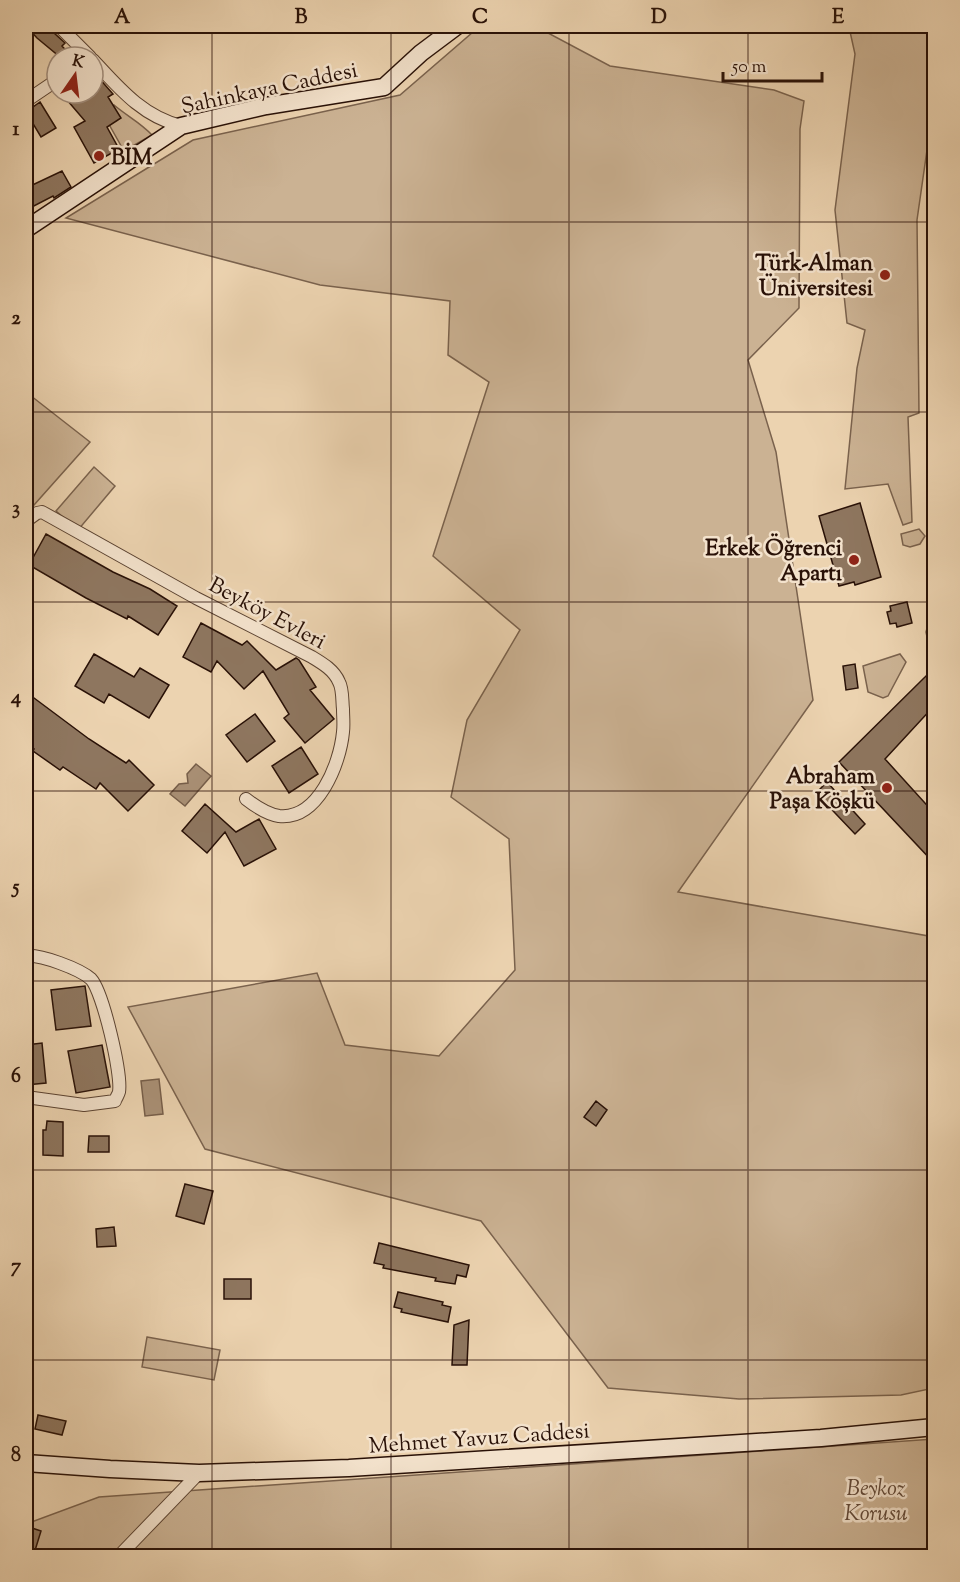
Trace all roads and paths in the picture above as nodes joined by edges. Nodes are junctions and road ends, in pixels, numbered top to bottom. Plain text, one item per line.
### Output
1 (59, 26) edge
2 (457, 26) edge
3 (78, 45) edge
4 (105, 73) edge
5 (45, 88) edge
6 (26, 101) edge
7 (181, 126) junction
8 (26, 229) edge
9 (26, 521) edge
10 (246, 799) dead end
11 (26, 956) edge
12 (26, 1097) edge
13 (934, 1427) edge
14 (26, 1463) edge
15 (199, 1473) junction
16 (119, 1557) edge

1 - 3 street
2 - 7 street, Şahinkaya Caddesi
4 - 7 street
5 - 6 street
7 - 8 street, Şahinkaya Caddesi
9 - 10 street, Beyköy Evleri
11 - 12 street
13 - 15 street, Mehmet Yavuz Caddesi
14 - 15 street, Mehmet Yavuz Caddesi
15 - 16 street

